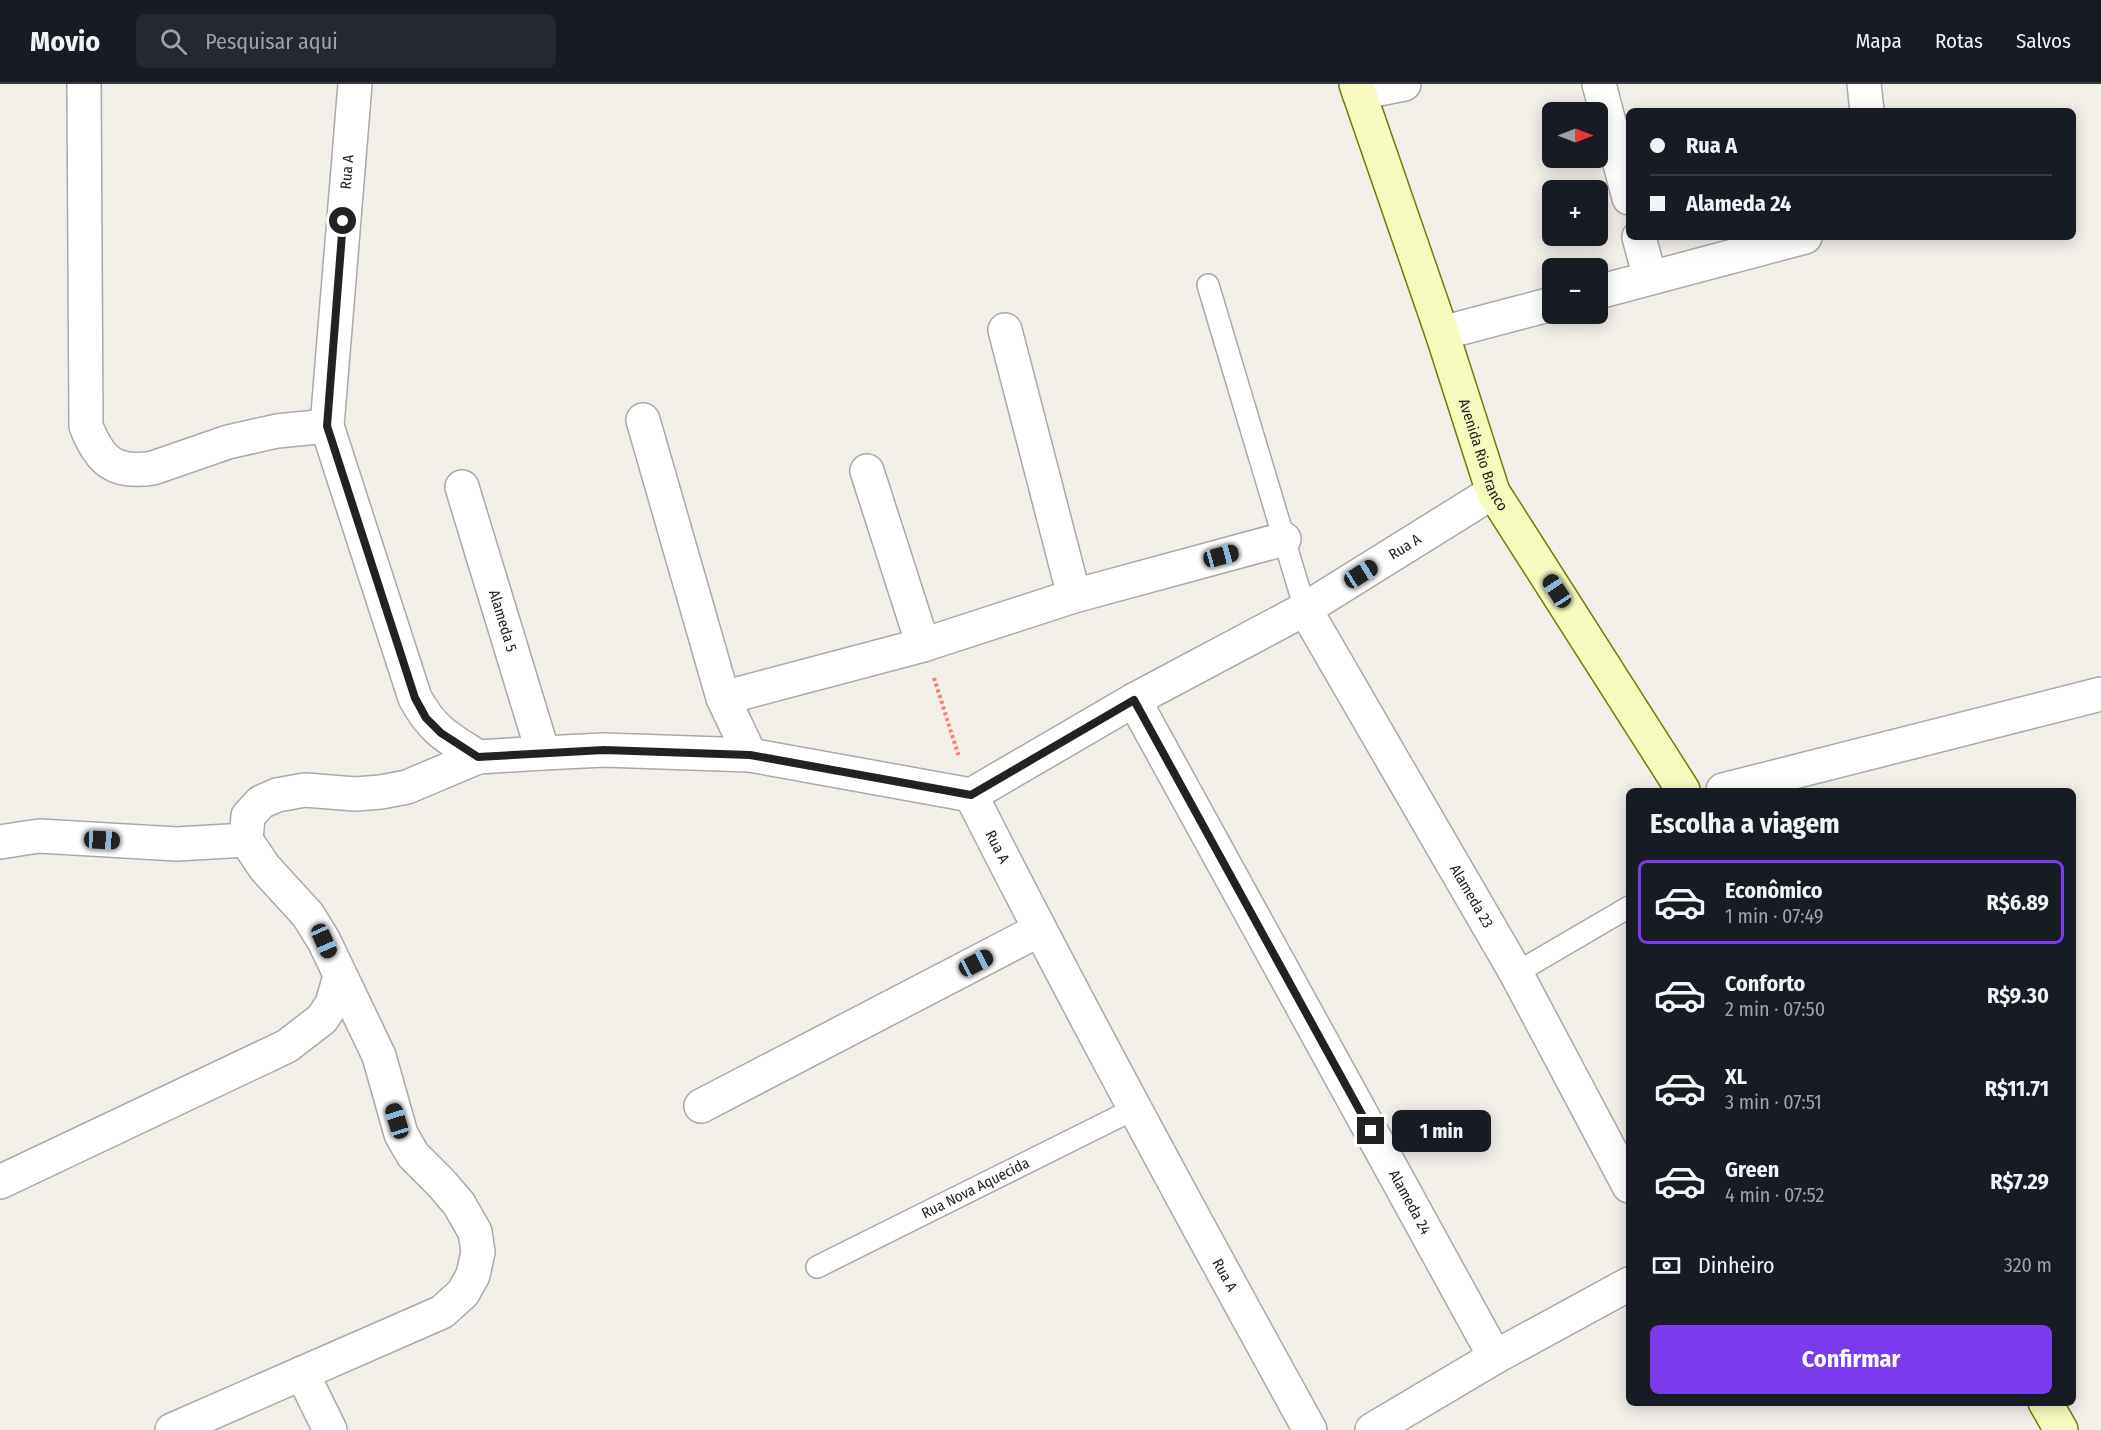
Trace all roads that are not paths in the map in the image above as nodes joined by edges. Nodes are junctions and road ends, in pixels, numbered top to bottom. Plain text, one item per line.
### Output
1 (84, 84) edge
2 (355, 84) edge
3 (1404, 84) edge
4 (1599, 84) edge
5 (1864, 84) edge
6 (1357, 89) edge
7 (1868, 108) edge
8 (1626, 187) edge
9 (1640, 240) edge
10 (1794, 240) edge
11 (1650, 278) junction
12 (1208, 285) dead end
13 (1608, 289) edge
14 (1542, 307) edge
15 (1005, 330) dead end
16 (1442, 333) junction
17 (643, 420) dead end
18 (327, 426) junction
19 (867, 471) dead end
20 (462, 488) dead end
21 (1493, 492) junction
22 (1284, 539) junction
23 (1074, 596) junction
24 (1305, 609) junction
25 (923, 645) junction
26 (2101, 694) edge
27 (723, 698) junction
28 (1134, 700) junction
29 (543, 753) junction
30 (750, 755) junction
31 (478, 757) junction
32 (1682, 788) edge
33 (1731, 788) edge
34 (971, 795) junction
35 (246, 840) junction
36 (0, 842) edge
37 (1626, 909) edge
38 (1039, 930) junction
39 (1516, 973) junction
40 (340, 976) junction
41 (701, 1106) dead end
42 (1134, 1109) junction
43 (1626, 1180) edge
44 (0, 1182) edge
45 (817, 1267) dead end
46 (1626, 1286) edge
47 (1495, 1357) junction
48 (302, 1373) junction
49 (2048, 1406) edge
50 (172, 1430) edge
51 (330, 1430) edge
52 (1310, 1430) edge
53 (1372, 1430) edge
54 (2061, 1430) edge

1 - 18 street
2 - 18 street, Rua A
3 - 6 street
4 - 8 street
5 - 7 street
6 - 16 street, Avenida Rio Branco
9 - 11 street
10 - 11 street
11 - 13 street
12 - 22 lane
14 - 16 street
15 - 23 street
16 - 21 street, Avenida Rio Branco
17 - 27 street
18 - 31 street, Rua A
19 - 25 street
20 - 29 street, Alameda 5
21 - 24 street, Rua A
21 - 32 street, Avenida Rio Branco
22 - 23 street
22 - 24 lane
23 - 25 street
24 - 28 street, Rua A
24 - 39 street, Alameda 23
25 - 27 street
26 - 33 street
27 - 30 street
28 - 34 street, Rua A
28 - 47 street, Alameda 24
29 - 30 street
29 - 31 street
30 - 34 street
31 - 35 street
34 - 38 street, Rua A
35 - 36 street
35 - 40 street
37 - 39 lane
38 - 41 street
38 - 42 street, Rua A
39 - 43 street, Alameda 23
40 - 44 street
40 - 48 street
42 - 45 lane, Rua Nova Aquecida
42 - 52 street, Rua A
46 - 47 street
47 - 53 street
48 - 50 street
48 - 51 street
49 - 54 street

